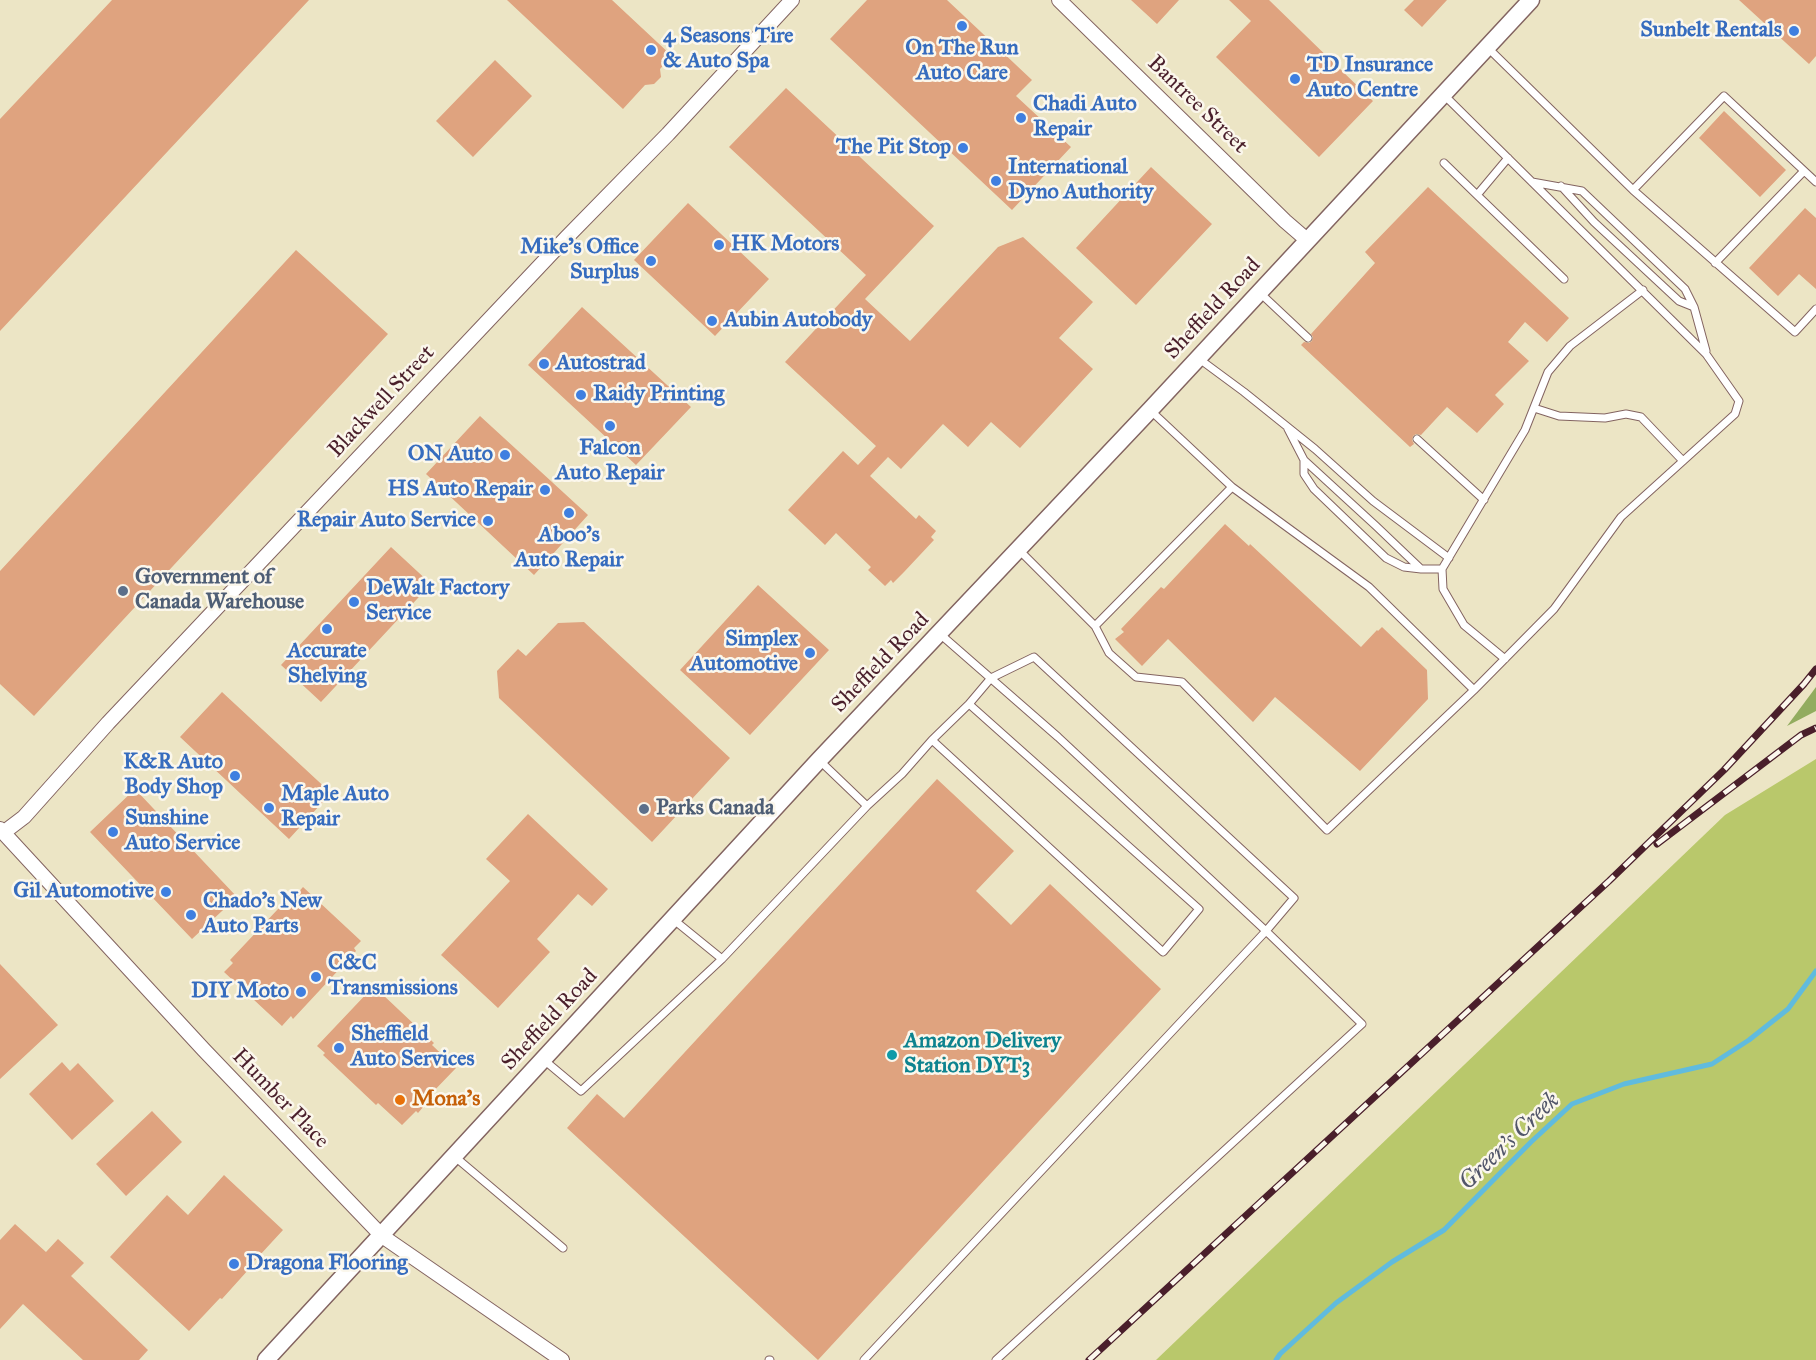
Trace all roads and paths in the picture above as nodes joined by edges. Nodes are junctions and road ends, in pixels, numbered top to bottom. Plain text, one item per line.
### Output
1 (792, 0) edge
2 (1059, 0) edge
3 (1531, 0) edge
4 (1488, 47) junction
5 (1443, 94) junction
6 (1508, 158) junction
7 (1444, 163) dead end
8 (1804, 171) junction
9 (1532, 182) junction
10 (1816, 182) edge
11 (1561, 186) junction
12 (1633, 190) junction
13 (1477, 195) junction
14 (1307, 240) junction
15 (1715, 263) junction
16 (1564, 279) dead end
17 (1643, 291) junction
18 (1258, 292) junction
19 (1694, 307) junction
20 (1816, 309) edge
21 (1308, 338) dead end
22 (1706, 354) junction
23 (1197, 358) junction
24 (1534, 408) junction
25 (1150, 410) junction
26 (1287, 427) junction
27 (1417, 440) dead end
28 (1304, 460) junction
29 (1683, 461) junction
30 (1232, 487) junction
31 (1484, 500) junction
32 (1018, 549) junction
33 (1449, 558) junction
34 (1421, 569) junction
35 (1442, 569) junction
36 (1095, 626) junction
37 (940, 634) junction
38 (1505, 659) junction
39 (991, 678) junction
40 (1474, 690) junction
41 (969, 704) junction
42 (932, 740) junction
43 (819, 760) junction
44 (867, 806) junction
45 (2, 831) edge
46 (673, 919) junction
47 (1266, 931) junction
48 (722, 959) junction
49 (544, 1060) junction
50 (454, 1156) junction
51 (382, 1236) junction
52 (563, 1248) dead end
53 (266, 1360) edge
54 (562, 1360) edge
55 (864, 1360) edge
56 (996, 1360) edge

1 - 45 street, Blackwell Street
2 - 14 street, Bantree Street
3 - 4 street, Sheffield Road
4 - 5 street, Sheffield Road
4 - 12 lane
5 - 6 lane
5 - 14 street, Sheffield Road
6 - 9 lane
6 - 13 lane
7 - 13 lane
8 - 10 lane
8 - 12 lane
8 - 15 lane
9 - 11 lane
9 - 17 lane
11 - 19 lane
11 - 19 lane
12 - 15 lane
13 - 16 lane
14 - 18 street, Sheffield Road
15 - 20 lane
17 - 22 lane
17 - 24 lane
18 - 21 lane
18 - 23 street, Sheffield Road
19 - 22 lane
22 - 29 lane
23 - 25 street, Sheffield Road
23 - 26 lane
24 - 29 lane
24 - 31 lane
25 - 30 lane
25 - 32 street, Sheffield Road
26 - 28 lane
26 - 33 lane
27 - 31 lane
28 - 34 lane
28 - 34 lane
29 - 38 lane
30 - 36 lane
30 - 40 lane
31 - 33 lane
32 - 36 lane
32 - 37 street, Sheffield Road
33 - 35 lane
34 - 35 lane
35 - 38 lane
36 - 40 lane
37 - 39 lane
37 - 43 street, Sheffield Road
38 - 40 lane
39 - 41 lane
39 - 47 lane
39 - 47 lane
41 - 42 lane
41 - 42 lane
42 - 44 lane
43 - 44 lane
43 - 46 street, Sheffield Road
44 - 48 lane
45 - 51 street, Humber Place
46 - 48 lane
46 - 49 street, Sheffield Road
47 - 55 lane
47 - 56 lane
48 - 49 lane
49 - 50 street, Sheffield Road
50 - 51 street, Sheffield Road
50 - 52 lane
51 - 53 street, Sheffield Road
51 - 54 street, Humber Place

